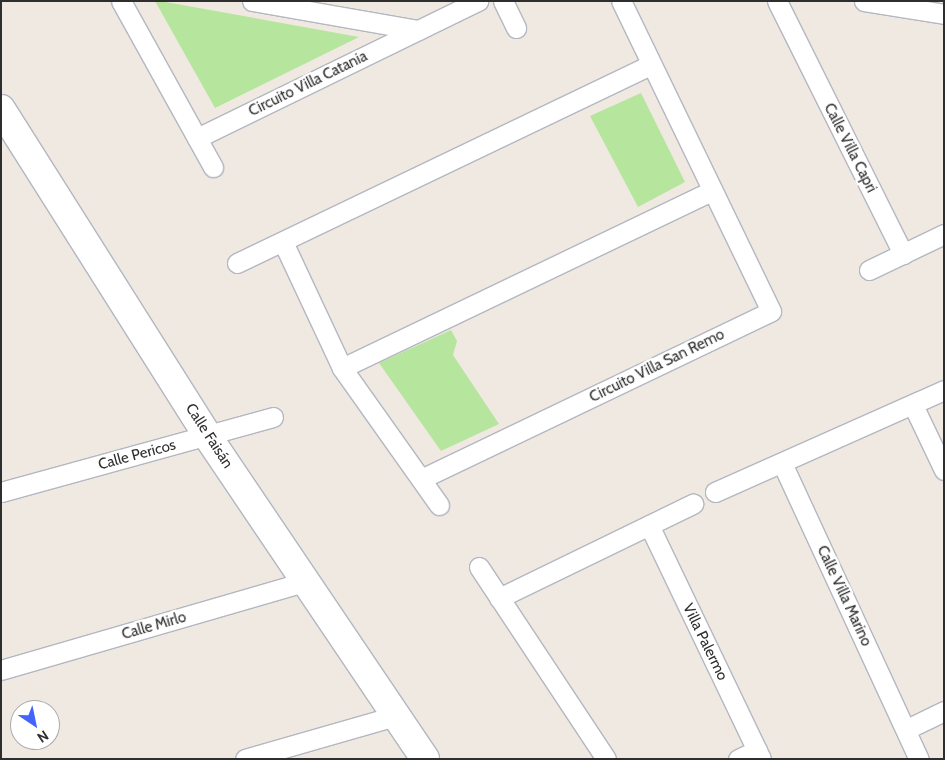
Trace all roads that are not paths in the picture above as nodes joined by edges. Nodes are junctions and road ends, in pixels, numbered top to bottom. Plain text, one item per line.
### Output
1 (121, 1) edge
2 (252, 1) edge
3 (478, 1) edge
4 (503, 1) edge
5 (621, 1) edge
6 (777, 1) edge
7 (864, 1) edge
8 (942, 18) edge
9 (516, 28) dead end
10 (419, 30) junction
11 (651, 65) junction
12 (1, 109) edge
13 (197, 138) junction
14 (213, 167) dead end
15 (712, 190) junction
16 (944, 234) edge
17 (283, 242) junction
18 (903, 254) junction
19 (237, 263) dead end
20 (869, 270) dead end
21 (342, 368) junction
22 (944, 390) edge
23 (913, 405) junction
24 (273, 417) dead end
25 (208, 436) junction
26 (782, 462) junction
27 (944, 470) edge
28 (421, 479) junction
29 (1, 492) edge
30 (715, 492) dead end
31 (693, 504) dead end
32 (440, 505) dead end
33 (649, 525) junction
34 (479, 567) dead end
35 (308, 582) junction
36 (499, 598) junction
37 (1, 670) edge
38 (944, 711) edge
39 (395, 716) junction
40 (907, 729) junction
41 (759, 754) edge
42 (246, 759) edge
43 (425, 759) edge
44 (606, 759) edge
45 (738, 759) edge
46 (919, 759) edge

1 - 13 street
2 - 10 street
3 - 10 street, Circuito Villa Catania
4 - 9 street
5 - 11 street, Circuito Villa San Remo
6 - 18 street, Calle Villa Capri
7 - 8 street
10 - 13 street, Circuito Villa Catania
11 - 15 street, Circuito Villa San Remo
11 - 17 street
12 - 25 street, Calle Faisán
13 - 14 street
15 - 21 street
15 - 28 street, Circuito Villa San Remo
16 - 18 street
17 - 19 street
17 - 21 street
18 - 20 street
21 - 28 street
22 - 23 street
23 - 26 street
23 - 27 street
24 - 25 street, Calle Pericos
25 - 29 street, Calle Pericos
25 - 35 street, Calle Faisán
26 - 30 street
26 - 40 street, Calle Villa Marino
28 - 32 street
31 - 33 street
33 - 36 street
33 - 41 street, Villa Palermo
34 - 36 street
35 - 37 street, Calle Mirlo
35 - 39 street, Calle Faisán
36 - 44 street
38 - 40 street
39 - 42 street
39 - 43 street, Calle Faisán
40 - 46 street, Calle Villa Marino
41 - 45 street

